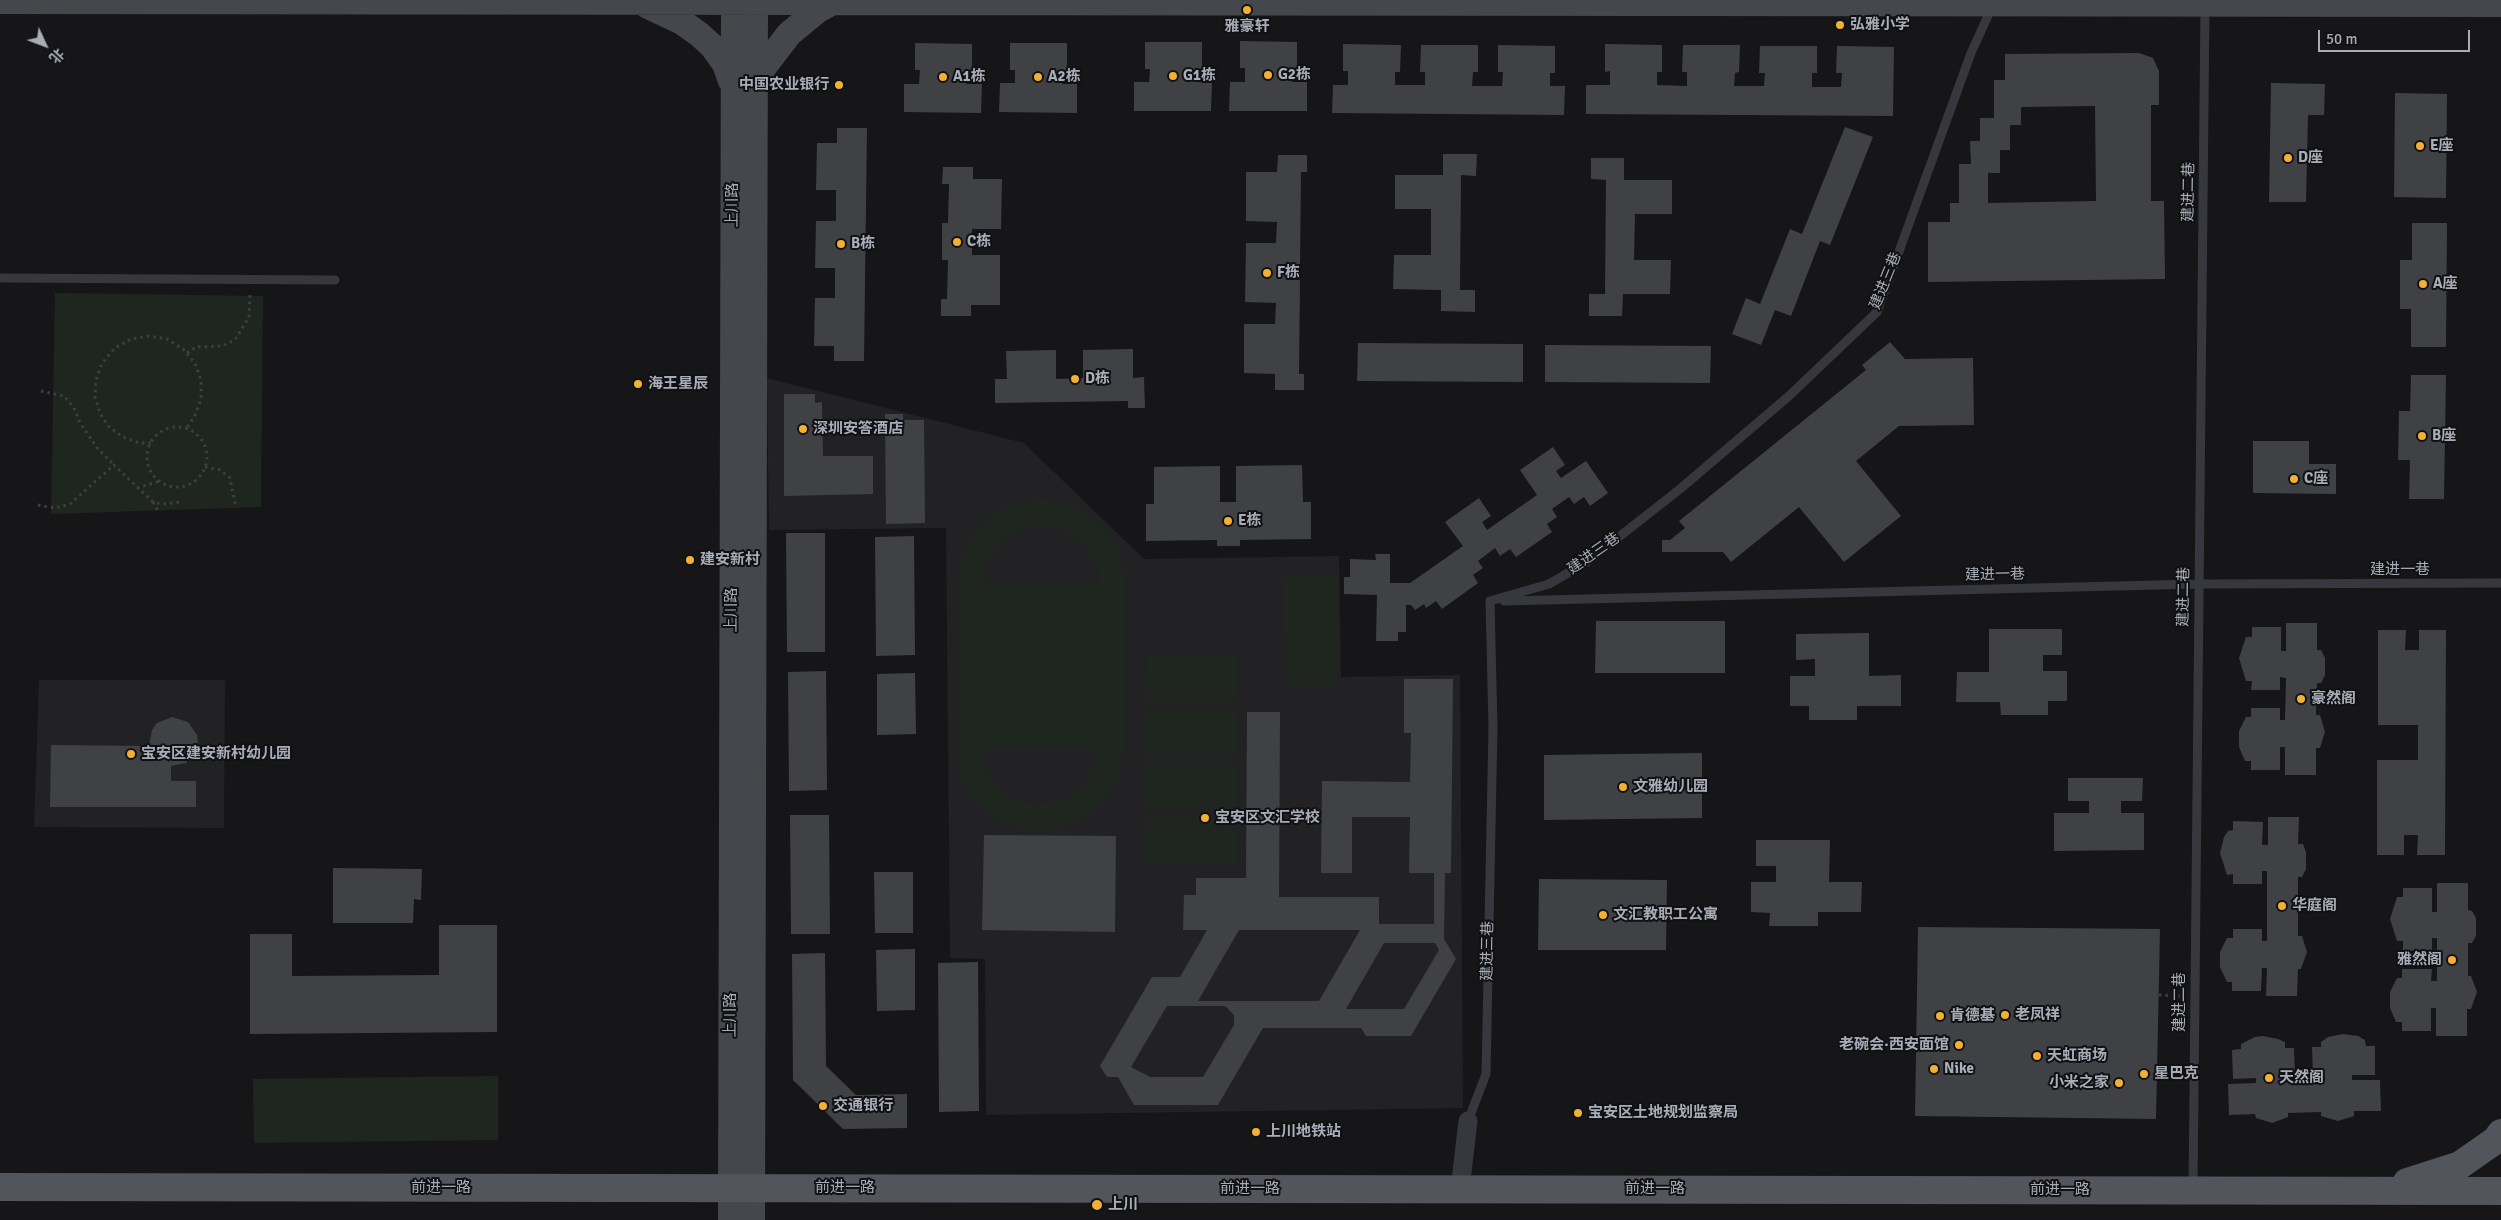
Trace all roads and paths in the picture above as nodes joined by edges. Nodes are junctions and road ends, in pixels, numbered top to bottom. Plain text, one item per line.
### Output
1 (0, 1) edge
2 (744, 1) edge
3 (1334, 1) edge
4 (638, 2) junction
5 (835, 2) junction
6 (1994, 2) edge
7 (2205, 4) junction
8 (2463, 4) junction
9 (2501, 4) edge
10 (2501, 17) edge
11 (744, 87) junction
12 (0, 278) edge
13 (250, 280) junction
14 (335, 280) dead end
15 (187, 353) junction
16 (41, 391) dead end
17 (187, 428) junction
18 (151, 443) junction
19 (114, 465) junction
20 (205, 467) junction
21 (160, 481) junction
22 (137, 488) junction
23 (153, 502) junction
24 (182, 502) dead end
25 (38, 505) dead end
26 (236, 508) dead end
27 (158, 511) dead end
28 (2198, 584) junction
29 (2501, 584) edge
30 (1490, 601) junction
31 (2159, 995) dead end
32 (2193, 996) junction
33 (1468, 1121) joint
34 (2501, 1133) edge
35 (0, 1187) edge
36 (741, 1188) junction
37 (1460, 1189) junction
38 (2193, 1190) junction
39 (2363, 1190) junction
40 (2501, 1191) edge
41 (731, 1220) edge
42 (752, 1220) edge

1 - 4 main road
2 - 4 main road
2 - 5 main road
2 - 11 main road, 上川路
3 - 5 main road
3 - 6 main road
4 - 11 main road
5 - 11 main road
6 - 7 main road
6 - 30 lane, 建进三巷
7 - 8 main road
7 - 28 lane, 建进二巷
8 - 9 main road
8 - 10 main road
11 - 36 main road, 上川路
12 - 13 lane
13 - 14 lane
13 - 15 path
15 - 17 path
15 - 18 path
16 - 19 path
17 - 18 path
17 - 20 path
18 - 21 path
19 - 22 path
19 - 25 path
20 - 21 path
20 - 26 path
21 - 22 path
22 - 23 path
23 - 24 path
23 - 27 path
28 - 29 lane, 建进一巷
28 - 30 lane, 建进一巷
28 - 32 lane, 建进二巷
30 - 33 lane, 建进三巷
31 - 32 path
32 - 38 lane, 建进二巷
33 - 37 street, 建进三巷
34 - 39 main road
35 - 36 main road, 前进一路
36 - 37 main road, 前进一路
36 - 41 main road, 上川路
36 - 42 main road, 上川路
37 - 38 main road, 前进一路
38 - 39 main road, 前进一路
39 - 40 main road, 前进一路

